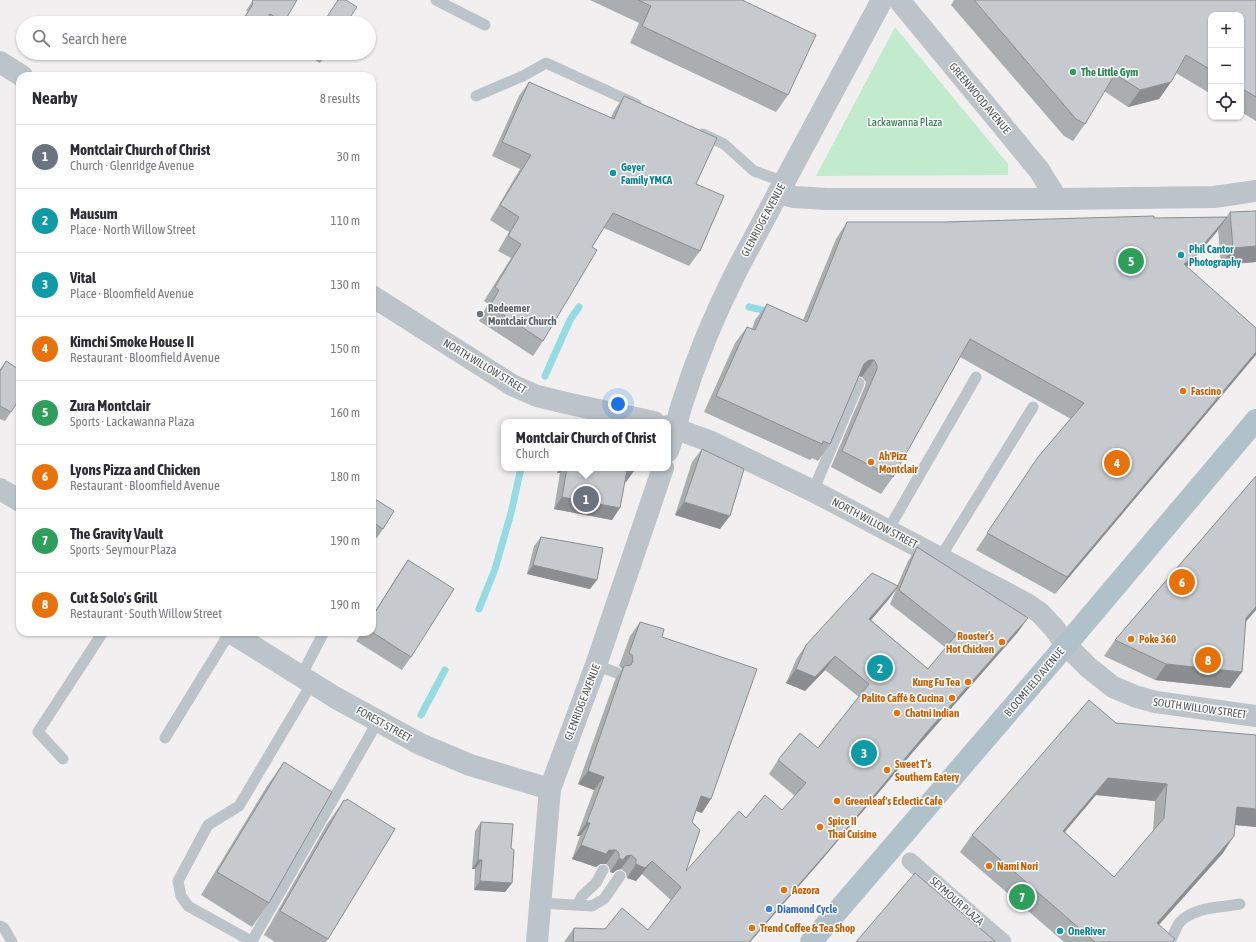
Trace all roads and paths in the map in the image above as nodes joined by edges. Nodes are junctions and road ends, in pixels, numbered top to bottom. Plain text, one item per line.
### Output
1 (436, 0) edge
2 (882, 0) edge
3 (899, 0) edge
4 (485, 25) dead end
5 (0, 62) edge
6 (16, 72) edge
7 (476, 96) dead end
8 (646, 108) edge
9 (695, 131) edge
10 (781, 187) junction
11 (1256, 191) edge
12 (1057, 199) junction
13 (376, 299) edge
14 (976, 377) dead end
15 (858, 383) edge
16 (1033, 407) dead end
17 (639, 419) edge
18 (1256, 420) edge
19 (672, 427) edge
20 (662, 471) edge
21 (0, 489) edge
22 (812, 491) junction
23 (16, 499) edge
24 (888, 530) junction
25 (940, 558) junction
26 (100, 636) edge
27 (228, 636) edge
28 (236, 636) edge
29 (323, 636) edge
30 (1066, 645) junction
31 (596, 665) junction
32 (617, 673) dead end
33 (307, 680) junction
34 (1256, 716) edge
35 (378, 721) junction
36 (165, 738) dead end
37 (63, 759) dead end
38 (550, 789) junction
39 (910, 861) dead end
40 (603, 870) edge
41 (620, 876) edge
42 (540, 903) junction
43 (578, 904) junction
44 (1240, 904) dead end
45 (0, 926) edge
46 (12, 942) edge
47 (252, 942) edge
48 (537, 942) edge
49 (811, 942) edge
50 (1003, 942) edge
51 (1170, 942) edge

1 - 4 lane
2 - 10 street, GLENRIDGE AVENUE
3 - 12 street, GREENWOOD AVENUE
5 - 6 street
7 - 8 lane
9 - 10 lane
10 - 12 street
10 - 19 street, GLENRIDGE AVENUE
11 - 12 street
13 - 17 street, NORTH WILLOW STREET
14 - 24 lane
15 - 22 lane
16 - 25 lane
18 - 30 main road, BLOOMFIELD AVENUE
19 - 22 street, NORTH WILLOW STREET
20 - 31 street, GLENRIDGE AVENUE
21 - 23 street
22 - 24 street, NORTH WILLOW STREET
24 - 25 street, NORTH WILLOW STREET
25 - 30 street, NORTH WILLOW STREET
26 - 37 lane
27 - 36 lane
28 - 33 street, FOREST STREET
29 - 33 lane
30 - 34 street, SOUTH WILLOW STREET
30 - 49 main road, BLOOMFIELD AVENUE
31 - 32 lane
31 - 38 street, GLENRIDGE AVENUE
33 - 35 street, FOREST STREET
33 - 47 lane
35 - 38 street, FOREST STREET
35 - 47 lane
38 - 42 street, GLENRIDGE AVENUE
39 - 50 street, SEYMOUR PLAZA
40 - 43 lane
41 - 43 lane
42 - 43 lane
42 - 48 street, GLENRIDGE AVENUE
44 - 51 lane
45 - 46 lane

